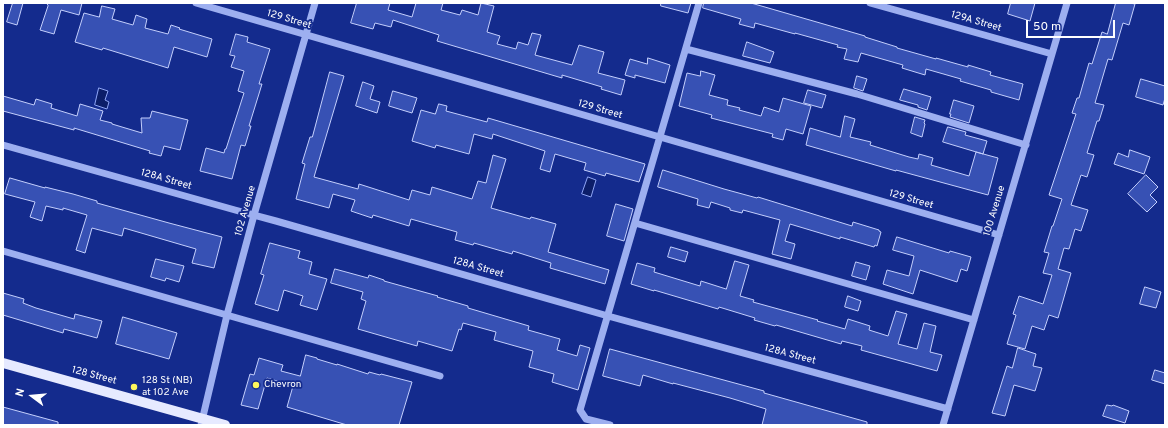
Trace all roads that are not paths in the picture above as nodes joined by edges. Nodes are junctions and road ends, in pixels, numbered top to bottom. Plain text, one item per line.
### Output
1 (196, 3) edge
2 (315, 3) edge
3 (699, 3) edge
4 (870, 3) edge
5 (1067, 3) edge
6 (306, 36) junction
7 (686, 49) junction
8 (1052, 54) junction
9 (660, 137) junction
10 (1026, 144) junction
11 (3, 145) edge
12 (254, 215) junction
13 (635, 223) junction
14 (999, 235) junction
15 (3, 251) edge
16 (227, 315) junction
17 (608, 316) junction
18 (974, 320) junction
19 (3, 363) edge
20 (440, 376) dead end
21 (948, 409) junction
22 (202, 422) edge
23 (225, 425) edge
24 (610, 425) edge
25 (943, 425) edge

1 - 6 street, 129 Street
2 - 6 street, 102 Avenue
3 - 7 street
4 - 8 street, 129A Street
5 - 8 street, 100 Avenue
6 - 9 street, 129 Street
6 - 12 street, 102 Avenue
7 - 9 street
7 - 10 street
8 - 10 street, 100 Avenue
9 - 13 street
9 - 14 street, 129 Street
10 - 14 street, 100 Avenue
11 - 12 street, 128A Street
12 - 16 street, 102 Avenue
12 - 17 street, 128A Street
13 - 17 street
13 - 18 street
14 - 18 street, 100 Avenue
15 - 16 street
16 - 20 street
16 - 22 street, 102 Avenue
17 - 21 street, 128A Street
17 - 24 street
18 - 21 street, 100 Avenue
19 - 22 main road, 128 Street
21 - 25 street, 100 Avenue
22 - 23 main road, 128 Street

